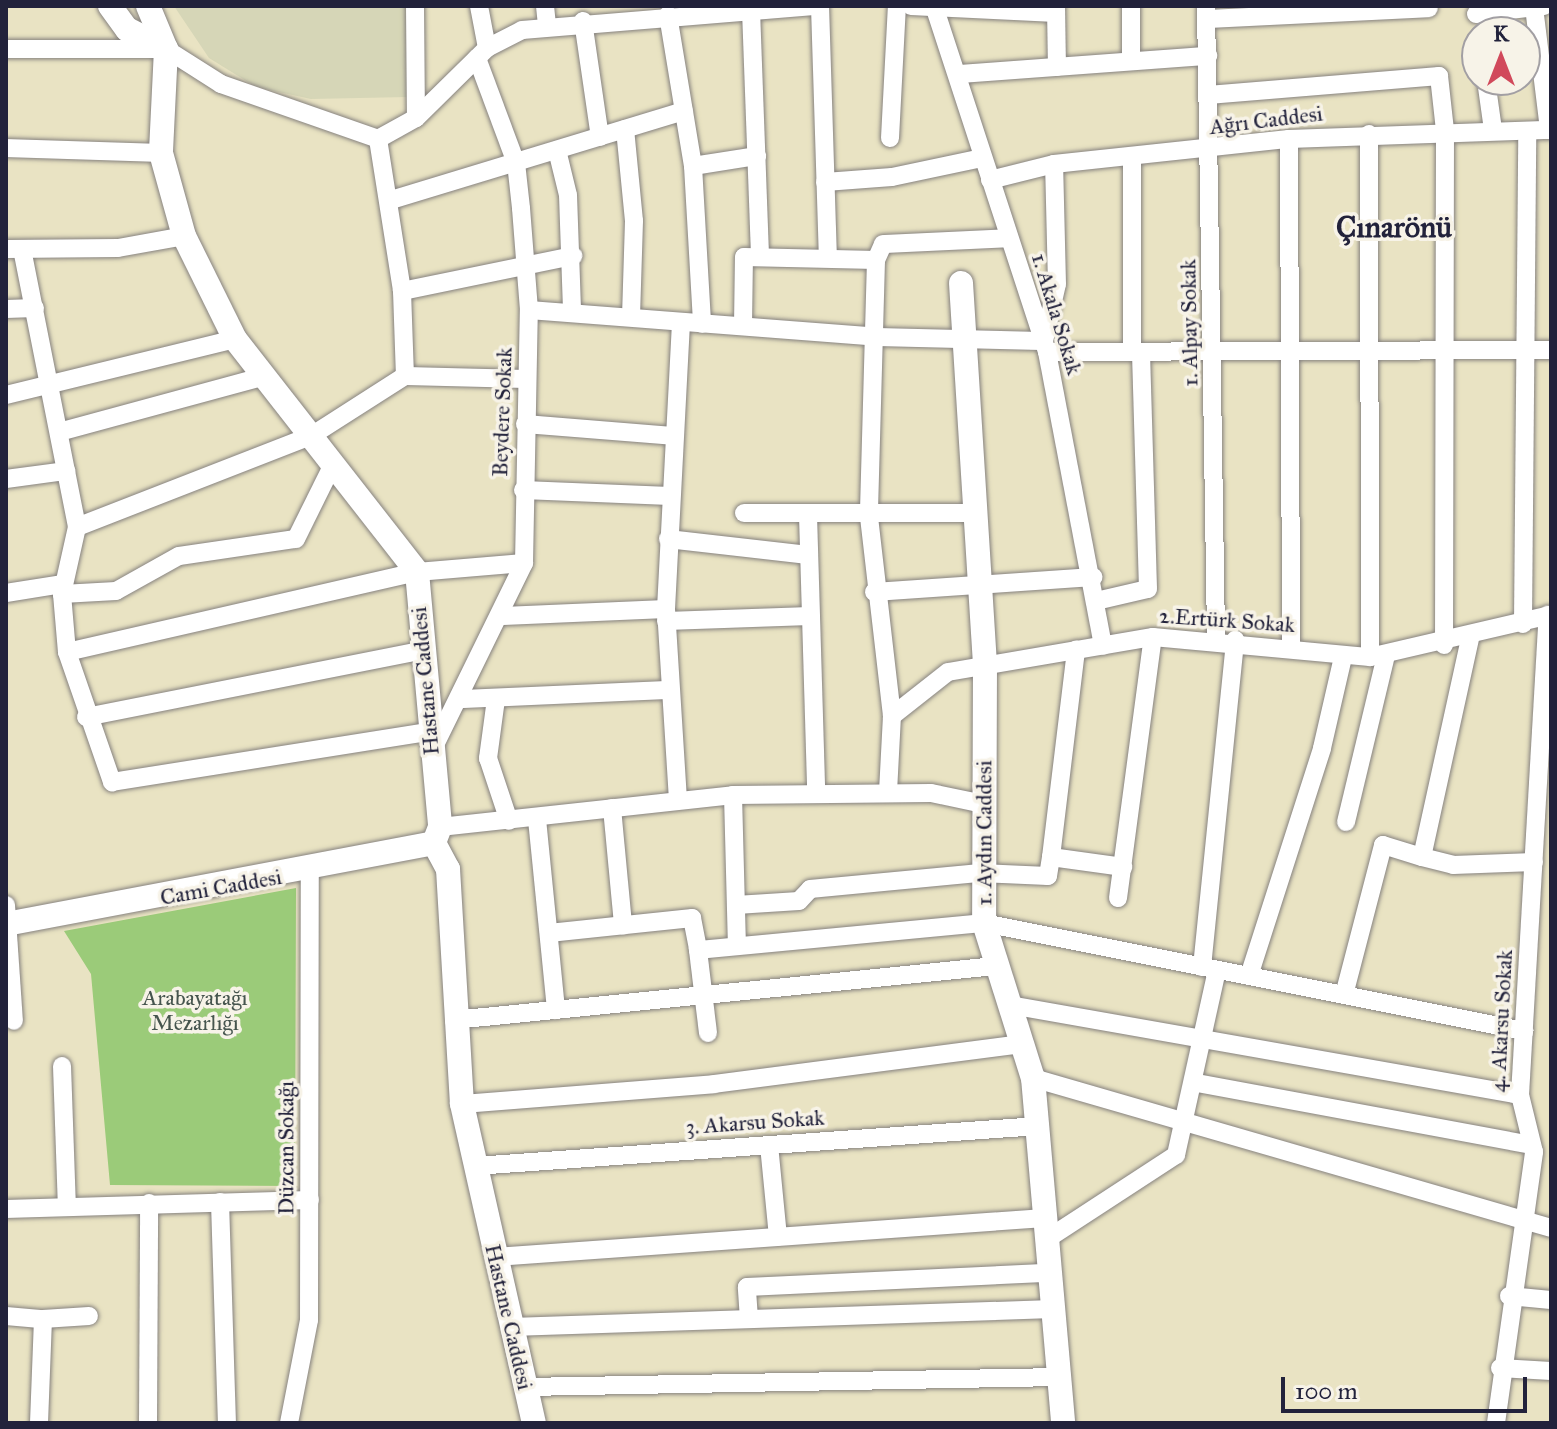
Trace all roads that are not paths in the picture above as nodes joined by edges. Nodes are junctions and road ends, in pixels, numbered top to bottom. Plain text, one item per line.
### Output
1 (110, 6) edge
2 (148, 6) edge
3 (415, 6) edge
4 (479, 6) edge
5 (545, 6) edge
6 (818, 6) edge
7 (897, 6) edge
8 (911, 6) edge
9 (1131, 6) edge
10 (783, 7) edge
11 (1539, 7) edge
12 (934, 8) edge
13 (1429, 8) edge
14 (714, 9) edge
15 (1056, 9) edge
16 (751, 10) junction
17 (1206, 12) edge
18 (668, 15) junction
19 (1482, 16) edge
20 (573, 17) edge
21 (547, 26) junction
22 (6, 49) edge
23 (166, 49) junction
24 (482, 53) junction
25 (1208, 56) junction
26 (1131, 61) junction
27 (1057, 67) junction
28 (960, 74) junction
29 (1208, 95) junction
30 (1488, 96) edge
31 (684, 111) junction
32 (416, 118) junction
33 (625, 129) junction
34 (1445, 130) junction
35 (1493, 130) junction
36 (1550, 130) edge
37 (1527, 131) junction
38 (1369, 134) junction
39 (600, 137) junction
40 (890, 138) dead end
41 (378, 139) junction
42 (1289, 139) junction
43 (6, 148) edge
44 (557, 150) junction
45 (1208, 151) junction
46 (161, 153) junction
47 (757, 156) junction
48 (1132, 156) junction
49 (982, 158) junction
50 (516, 163) junction
51 (1054, 164) junction
52 (693, 166) junction
53 (990, 180) junction
54 (825, 182) junction
55 (391, 200) junction
56 (184, 236) junction
57 (1009, 238) junction
58 (14, 249) edge
59 (760, 253) junction
60 (573, 256) junction
61 (828, 257) junction
62 (876, 260) junction
63 (524, 265) junction
64 (961, 283) dead end
65 (402, 291) junction
66 (35, 308) junction
67 (6, 309) edge
68 (529, 310) junction
69 (572, 312) junction
70 (631, 316) junction
71 (681, 322) junction
72 (702, 324) junction
73 (743, 326) junction
74 (877, 337) junction
75 (235, 339) junction
76 (964, 341) junction
77 (1046, 346) junction
78 (1370, 350) junction
79 (1446, 350) junction
80 (1525, 350) junction
81 (1551, 350) edge
82 (1215, 351) junction
83 (1290, 351) junction
84 (1137, 352) junction
85 (405, 376) junction
86 (262, 377) junction
87 (527, 379) junction
88 (50, 389) junction
89 (6, 395) edge
90 (525, 424) junction
91 (59, 432) junction
92 (311, 436) junction
93 (673, 436) junction
94 (333, 464) junction
95 (66, 471) junction
96 (6, 479) edge
97 (523, 490) junction
98 (670, 496) junction
99 (744, 513) dead end
100 (973, 513) junction
101 (808, 515) junction
102 (869, 517) junction
103 (77, 527) junction
104 (668, 539) junction
105 (808, 555) junction
106 (524, 563) junction
107 (417, 572) junction
108 (1093, 577) junction
109 (62, 589) junction
110 (977, 589) junction
111 (874, 592) junction
112 (6, 593) edge
113 (1096, 601) junction
114 (666, 615) junction
115 (1550, 615) edge
116 (503, 616) junction
117 (810, 616) junction
118 (1523, 624) junction
119 (1153, 637) junction
120 (1470, 638) junction
121 (1216, 639) junction
122 (1235, 640) junction
123 (1444, 645) junction
124 (1103, 646) junction
125 (1291, 648) junction
126 (1076, 650) junction
127 (420, 651) junction
128 (67, 652) junction
129 (1378, 656) junction
130 (1343, 657) junction
131 (985, 663) junction
132 (669, 690) junction
133 (461, 699) junction
134 (496, 699) junction
135 (892, 716) junction
136 (86, 717) junction
137 (429, 743) junction
138 (816, 792) junction
139 (888, 792) junction
140 (733, 795) junction
141 (678, 800) junction
142 (983, 804) junction
143 (612, 808) junction
144 (537, 819) junction
145 (509, 821) junction
146 (1346, 822) dead end
147 (437, 835) junction
148 (1051, 857) junction
149 (1422, 857) junction
150 (1534, 862) junction
151 (1123, 867) junction
152 (310, 871) junction
153 (980, 873) junction
154 (1118, 898) dead end
155 (736, 905) junction
156 (7, 918) edge
157 (984, 923) junction
158 (623, 925) junction
159 (549, 933) junction
160 (737, 945) junction
161 (698, 950) junction
162 (996, 966) junction
163 (1209, 968) junction
164 (1249, 976) junction
165 (703, 994) junction
166 (1344, 995) junction
167 (1010, 1005) junction
168 (556, 1010) junction
169 (454, 1020) junction
170 (14, 1021) dead end
171 (1524, 1031) junction
172 (708, 1033) dead end
173 (1204, 1041) junction
174 (1024, 1044) junction
175 (62, 1066) dead end
176 (1033, 1078) junction
177 (1197, 1083) junction
178 (1520, 1095) junction
179 (462, 1104) junction
180 (1187, 1119) junction
181 (1039, 1126) junction
182 (769, 1145) junction
183 (1537, 1150) edge
184 (475, 1166) junction
185 (310, 1200) junction
186 (220, 1202) junction
187 (149, 1203) junction
188 (67, 1206) junction
189 (6, 1209) edge
190 (1522, 1223) junction
191 (1551, 1228) edge
192 (1046, 1229) junction
193 (778, 1237) junction
194 (495, 1257) junction
195 (1049, 1273) junction
196 (1509, 1296) junction
197 (1551, 1300) edge
198 (1053, 1309) junction
199 (6, 1316) edge
200 (89, 1316) dead end
201 (43, 1319) junction
202 (749, 1319) junction
203 (511, 1327) junction
204 (1500, 1368) junction
205 (1551, 1371) edge
206 (1059, 1377) junction
207 (525, 1387) junction
208 (39, 1423) edge
209 (148, 1423) edge
210 (227, 1423) edge
211 (289, 1423) edge
212 (534, 1423) edge
213 (1063, 1423) edge
214 (1496, 1423) edge

1 - 23 main road
2 - 23 main road
3 - 32 street
4 - 24 street, Beydere Sokak
5 - 21 street
6 - 10 street
6 - 54 street
7 - 40 street
8 - 12 street
9 - 26 street
10 - 16 street
11 - 19 street
11 - 36 street
12 - 15 street
12 - 28 street, 1. Akala Sokak
13 - 17 street
14 - 16 street
14 - 18 street
15 - 27 street
16 - 47 street
17 - 25 street, 1. Alpay Sokak
18 - 20 street
18 - 31 street
20 - 21 street
20 - 39 street
21 - 24 street
22 - 23 street
23 - 41 street
23 - 46 main road
24 - 32 street
24 - 50 street, Beydere Sokak
25 - 26 street
25 - 29 street, 1. Alpay Sokak
26 - 27 street
27 - 28 street
28 - 49 street, 1. Akala Sokak
29 - 34 street
29 - 45 street, 1. Alpay Sokak
30 - 35 street
31 - 33 street
31 - 52 street
32 - 41 street
33 - 39 street
33 - 70 street
34 - 35 street, Ağrı Caddesi
34 - 38 street, Ağrı Caddesi
34 - 79 street
35 - 37 street, Ağrı Caddesi
36 - 37 street, Ağrı Caddesi
37 - 80 street
38 - 42 street, Ağrı Caddesi
38 - 78 street
39 - 44 street
41 - 55 street
42 - 45 street, Ağrı Caddesi
42 - 83 street
43 - 46 street
44 - 50 street
44 - 60 street
45 - 48 street, Ağrı Caddesi
45 - 82 street, 1. Alpay Sokak
46 - 56 main road
47 - 52 street
47 - 59 street
48 - 51 street, Ağrı Caddesi
48 - 84 street
49 - 53 street, 1. Akala Sokak
49 - 54 street
50 - 55 street
50 - 63 street, Beydere Sokak
51 - 53 street, Ağrı Caddesi
51 - 77 street
52 - 72 street
53 - 57 street, 1. Akala Sokak
54 - 61 street
55 - 65 street
56 - 58 street
56 - 75 main road
57 - 62 street
57 - 77 street, 1. Akala Sokak
58 - 66 street
59 - 61 street
59 - 73 street
60 - 63 street
60 - 69 street
61 - 62 street
62 - 74 street
63 - 65 street
63 - 68 street, Beydere Sokak
64 - 76 main road, 1. Aydın Caddesi
65 - 85 street
66 - 67 street
66 - 88 street
68 - 69 street
68 - 87 street, Beydere Sokak
69 - 70 street
70 - 71 street
71 - 72 street
71 - 93 street
72 - 73 street
73 - 74 street
74 - 76 street
74 - 102 street
75 - 86 main road
75 - 88 street
76 - 77 street
76 - 100 main road, 1. Aydın Caddesi
77 - 84 street
77 - 108 street, 1. Akala Sokak
78 - 79 street
78 - 83 street
78 - 129 street
79 - 80 street
79 - 123 street
80 - 81 street
80 - 118 street
82 - 83 street
82 - 84 street
82 - 121 street, 1. Alpay Sokak
83 - 125 street
84 - 113 street
85 - 87 street
85 - 92 street
86 - 91 street
86 - 92 main road
87 - 90 street, Beydere Sokak
88 - 89 street
88 - 91 street
90 - 93 street
90 - 97 street, Beydere Sokak
91 - 95 street
92 - 94 main road
92 - 103 street
93 - 98 street
94 - 107 main road
94 - 109 street
95 - 96 street
95 - 103 street
97 - 98 street
97 - 106 street, Beydere Sokak
98 - 104 street
99 - 101 street
100 - 102 street
100 - 110 main road, 1. Aydın Caddesi
101 - 102 street
101 - 105 street
102 - 111 street
103 - 109 street
104 - 105 street
104 - 114 street
105 - 117 street
106 - 107 street
106 - 116 street, Beydere Sokak
107 - 127 main road, Hastane Caddesi
107 - 128 street
108 - 110 street
108 - 113 street, 1. Akala Sokak
109 - 112 street
109 - 128 street
110 - 111 street
110 - 131 main road, 1. Aydın Caddesi
111 - 135 street
113 - 124 street, 1. Akala Sokak
114 - 116 street
114 - 117 street
114 - 132 street
115 - 118 street, 2.Ertürk Sokak
115 - 150 street, 4. Akarsu Sokak
116 - 133 street, Beydere Sokak
117 - 138 street
118 - 120 street, 2.Ertürk Sokak
119 - 121 street, 2.Ertürk Sokak
119 - 124 street, 2.Ertürk Sokak
119 - 151 street
120 - 123 street, 2.Ertürk Sokak
120 - 149 street
121 - 122 street, 2.Ertürk Sokak
122 - 125 street, 2.Ertürk Sokak
122 - 163 street
123 - 129 street, 2.Ertürk Sokak
124 - 126 street, 2.Ertürk Sokak
125 - 130 street, 2.Ertürk Sokak
126 - 131 street, 2.Ertürk Sokak
126 - 148 street
127 - 136 street
127 - 137 main road, Hastane Caddesi
128 - 136 street
129 - 130 street, 2.Ertürk Sokak
129 - 146 street
130 - 164 street
131 - 135 street, 2.Ertürk Sokak
131 - 142 main road, 1. Aydın Caddesi
132 - 134 street
132 - 141 street
133 - 134 street
133 - 137 street, Beydere Sokak
134 - 145 street
135 - 139 street
136 - 137 street
137 - 147 main road, Hastane Caddesi
138 - 139 street
138 - 140 street
139 - 142 street
140 - 141 street
140 - 155 street
141 - 143 street
142 - 153 main road, 1. Aydın Caddesi
143 - 144 street
143 - 158 street
144 - 145 street
144 - 159 street
145 - 147 street
147 - 152 main road, Cami Caddesi
147 - 169 main road, Hastane Caddesi
148 - 151 street
148 - 153 street
149 - 150 street
149 - 166 street
150 - 171 street, 4. Akarsu Sokak
151 - 154 street
152 - 156 main road, Cami Caddesi
152 - 185 street, Düzcan Sokağı
153 - 155 street
153 - 157 main road, 1. Aydın Caddesi
155 - 160 street
156 - 170 street
157 - 160 street
157 - 162 main road, 1. Aydın Caddesi
157 - 163 street
158 - 159 street
158 - 161 street
159 - 168 street
160 - 161 street
161 - 165 street
162 - 165 street
162 - 167 main road, 1. Aydın Caddesi
163 - 164 street
163 - 173 street
164 - 166 street
165 - 168 street
165 - 172 street
166 - 171 street
167 - 173 street
167 - 174 main road, 1. Aydın Caddesi
168 - 169 street
169 - 179 main road, Hastane Caddesi
171 - 178 street, 4. Akarsu Sokak
173 - 177 street
173 - 178 street
174 - 176 main road, 1. Aydın Caddesi
174 - 179 street
175 - 188 street
176 - 180 street
176 - 181 main road, 1. Aydın Caddesi
177 - 180 street
177 - 183 street
178 - 183 street, 4. Akarsu Sokak
179 - 184 main road, Hastane Caddesi
180 - 190 street
180 - 192 street
181 - 182 street, 3. Akarsu Sokak
181 - 192 main road, 1. Aydın Caddesi
182 - 184 street, 3. Akarsu Sokak
182 - 193 street
183 - 190 street, 4. Akarsu Sokak
184 - 194 main road, Hastane Caddesi
185 - 186 street
185 - 211 street, Düzcan Sokağı
186 - 187 street
186 - 210 street
187 - 188 street
187 - 209 street
188 - 189 street
190 - 191 street
190 - 196 street, 4. Akarsu Sokak
192 - 193 street
192 - 195 main road, 1. Aydın Caddesi
193 - 194 street
194 - 203 main road, Hastane Caddesi
195 - 198 main road, 1. Aydın Caddesi
195 - 202 street
196 - 197 street
196 - 204 street, 4. Akarsu Sokak
198 - 202 street
198 - 206 main road, 1. Aydın Caddesi
199 - 201 street
200 - 201 street
201 - 208 street
202 - 203 street
203 - 207 main road, Hastane Caddesi
204 - 205 street
204 - 214 street, 4. Akarsu Sokak
206 - 207 street
206 - 213 main road, 1. Aydın Caddesi
207 - 212 main road, Hastane Caddesi

